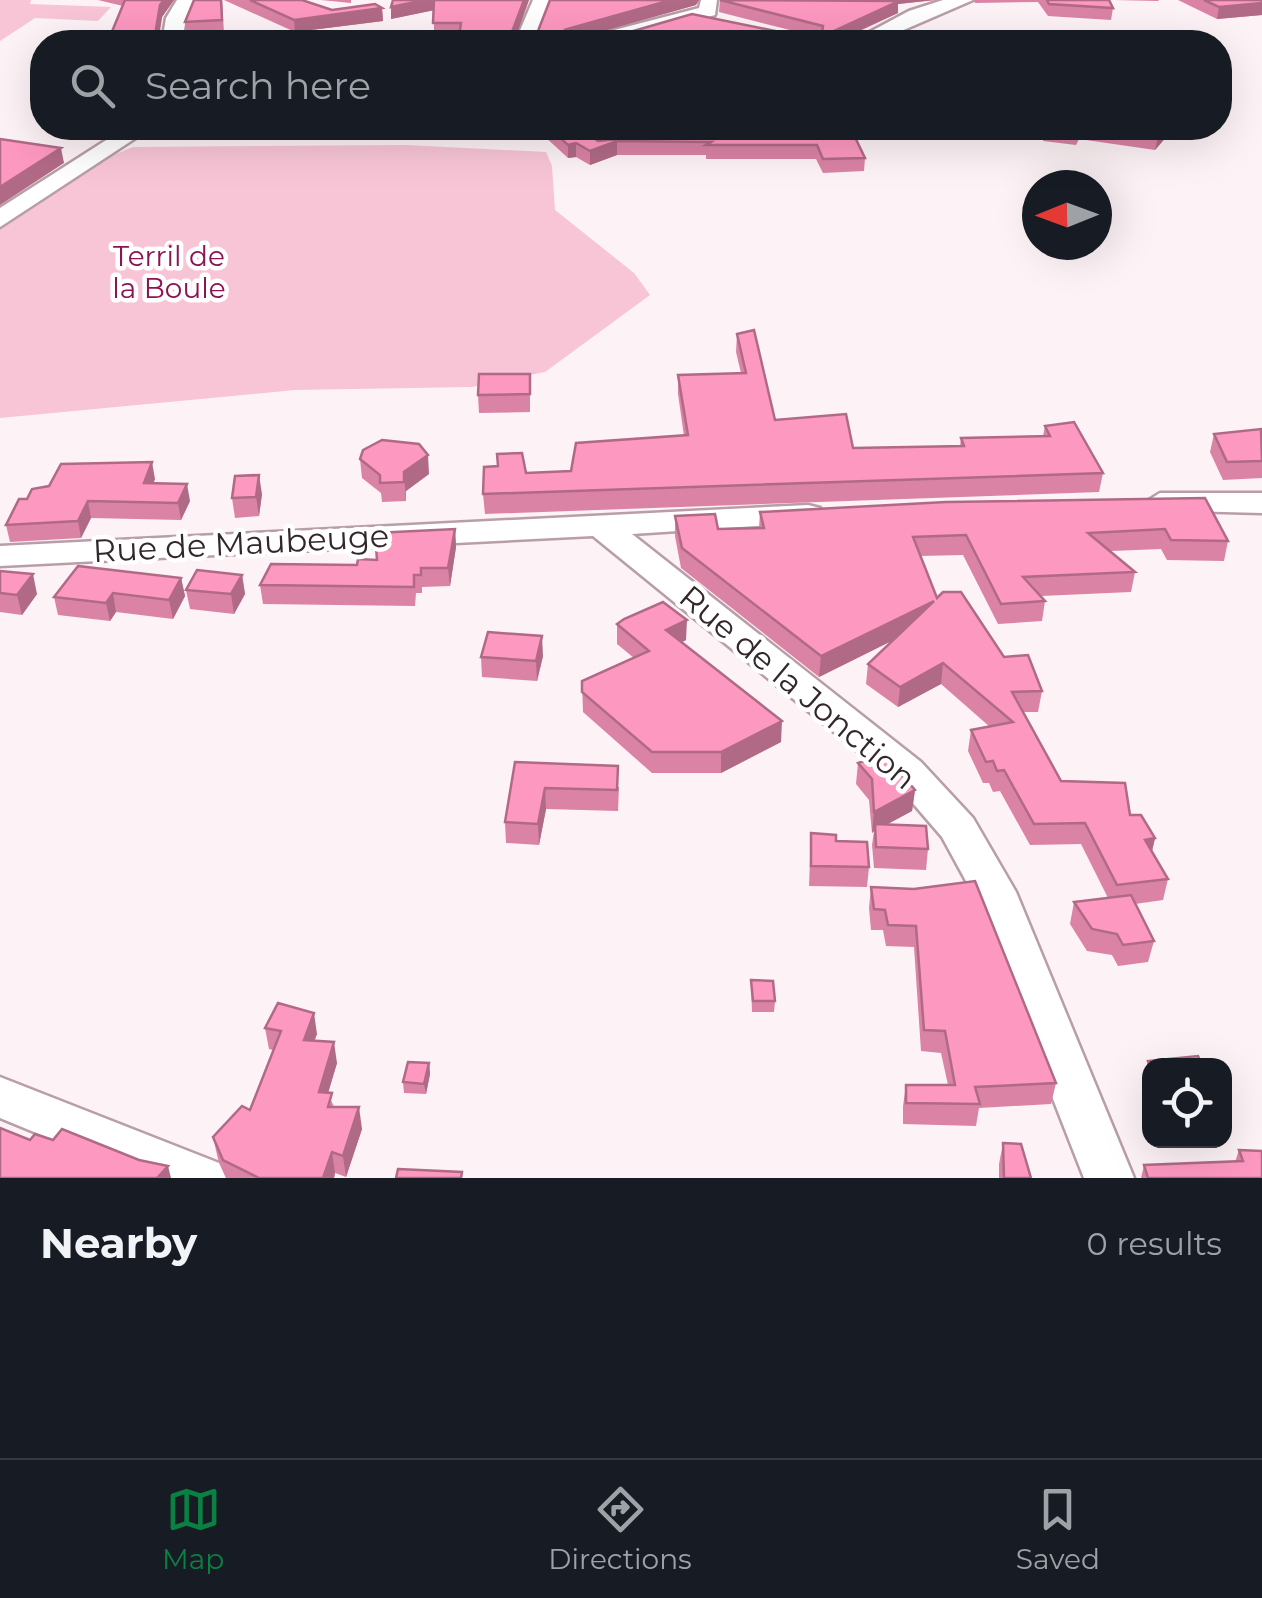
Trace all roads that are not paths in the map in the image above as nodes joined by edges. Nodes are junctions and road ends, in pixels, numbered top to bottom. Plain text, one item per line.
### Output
1 (187, 0) edge
2 (543, 0) edge
3 (963, 0) edge
4 (707, 5) edge
5 (723, 25) edge
6 (174, 30) edge
7 (530, 30) edge
8 (643, 30) edge
9 (885, 30) edge
10 (122, 140) edge
11 (0, 219) edge
12 (1127, 502) edge
13 (1262, 504) edge
14 (848, 512) edge
15 (600, 526) junction
16 (0, 556) edge
17 (0, 1097) edge
18 (1103, 1159) edge
19 (201, 1178) edge

1 - 6 street
2 - 7 street
3 - 9 street
4 - 5 street
4 - 8 street
10 - 11 street
12 - 13 street
14 - 15 street, Rue de Maubeuge
15 - 16 street, Rue de Maubeuge
15 - 18 street, Rue de la Jonction
17 - 19 street

